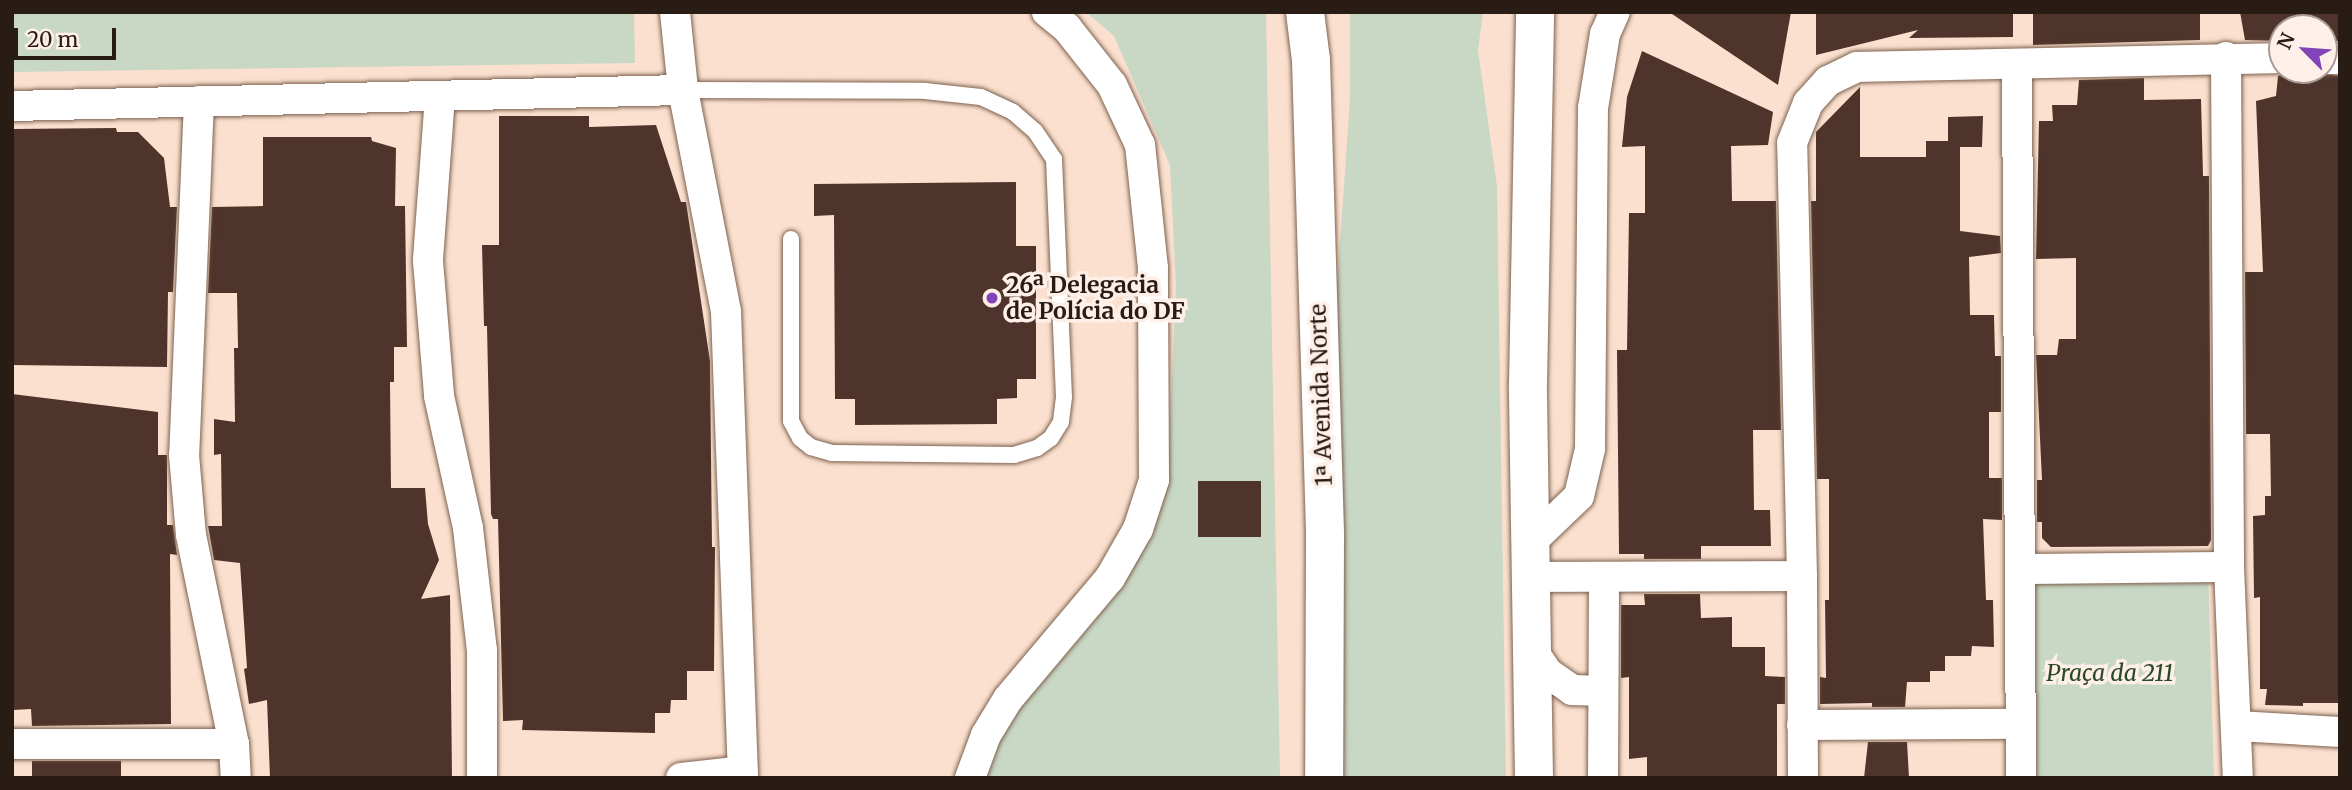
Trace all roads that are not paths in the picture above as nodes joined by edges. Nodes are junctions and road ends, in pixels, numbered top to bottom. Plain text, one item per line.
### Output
1 (675, 12) edge
2 (1047, 12) edge
3 (1305, 12) edge
4 (1535, 12) edge
5 (1615, 12) edge
6 (2226, 57) junction
7 (2268, 58) edge
8 (2017, 65) junction
9 (683, 90) junction
10 (440, 96) junction
11 (199, 101) junction
12 (12, 106) edge
13 (791, 239) dead end
14 (1531, 560) junction
15 (2229, 567) junction
16 (2021, 569) junction
17 (1802, 576) junction
18 (1604, 578) junction
19 (1533, 651) junction
20 (1603, 691) junction
21 (2020, 724) junction
22 (1802, 725) junction
23 (2237, 726) junction
24 (2340, 732) edge
25 (12, 744) edge
26 (234, 744) junction
27 (743, 774) edge
28 (236, 778) edge
29 (482, 778) edge
30 (681, 778) edge
31 (970, 778) edge
32 (1324, 778) edge
33 (1534, 778) edge
34 (1603, 778) edge
35 (1803, 778) edge
36 (2021, 778) edge
37 (2238, 778) edge

1 - 9 street
2 - 31 street
3 - 32 main road, 1ᵃ Avenida Norte
4 - 14 main road
5 - 14 street
6 - 7 street
6 - 8 street
6 - 15 street
8 - 16 street
8 - 17 street
9 - 10 street
9 - 13 lane
9 - 27 street
10 - 11 street
10 - 29 street
11 - 12 street
11 - 26 street
14 - 18 street
14 - 19 main road
15 - 16 street
15 - 23 street
16 - 21 street
17 - 18 street
17 - 22 street
18 - 20 street
19 - 20 street
19 - 33 main road
20 - 34 street
21 - 22 street
21 - 36 street
22 - 35 street
23 - 24 street
23 - 37 street
25 - 26 street
26 - 28 street
27 - 30 street

